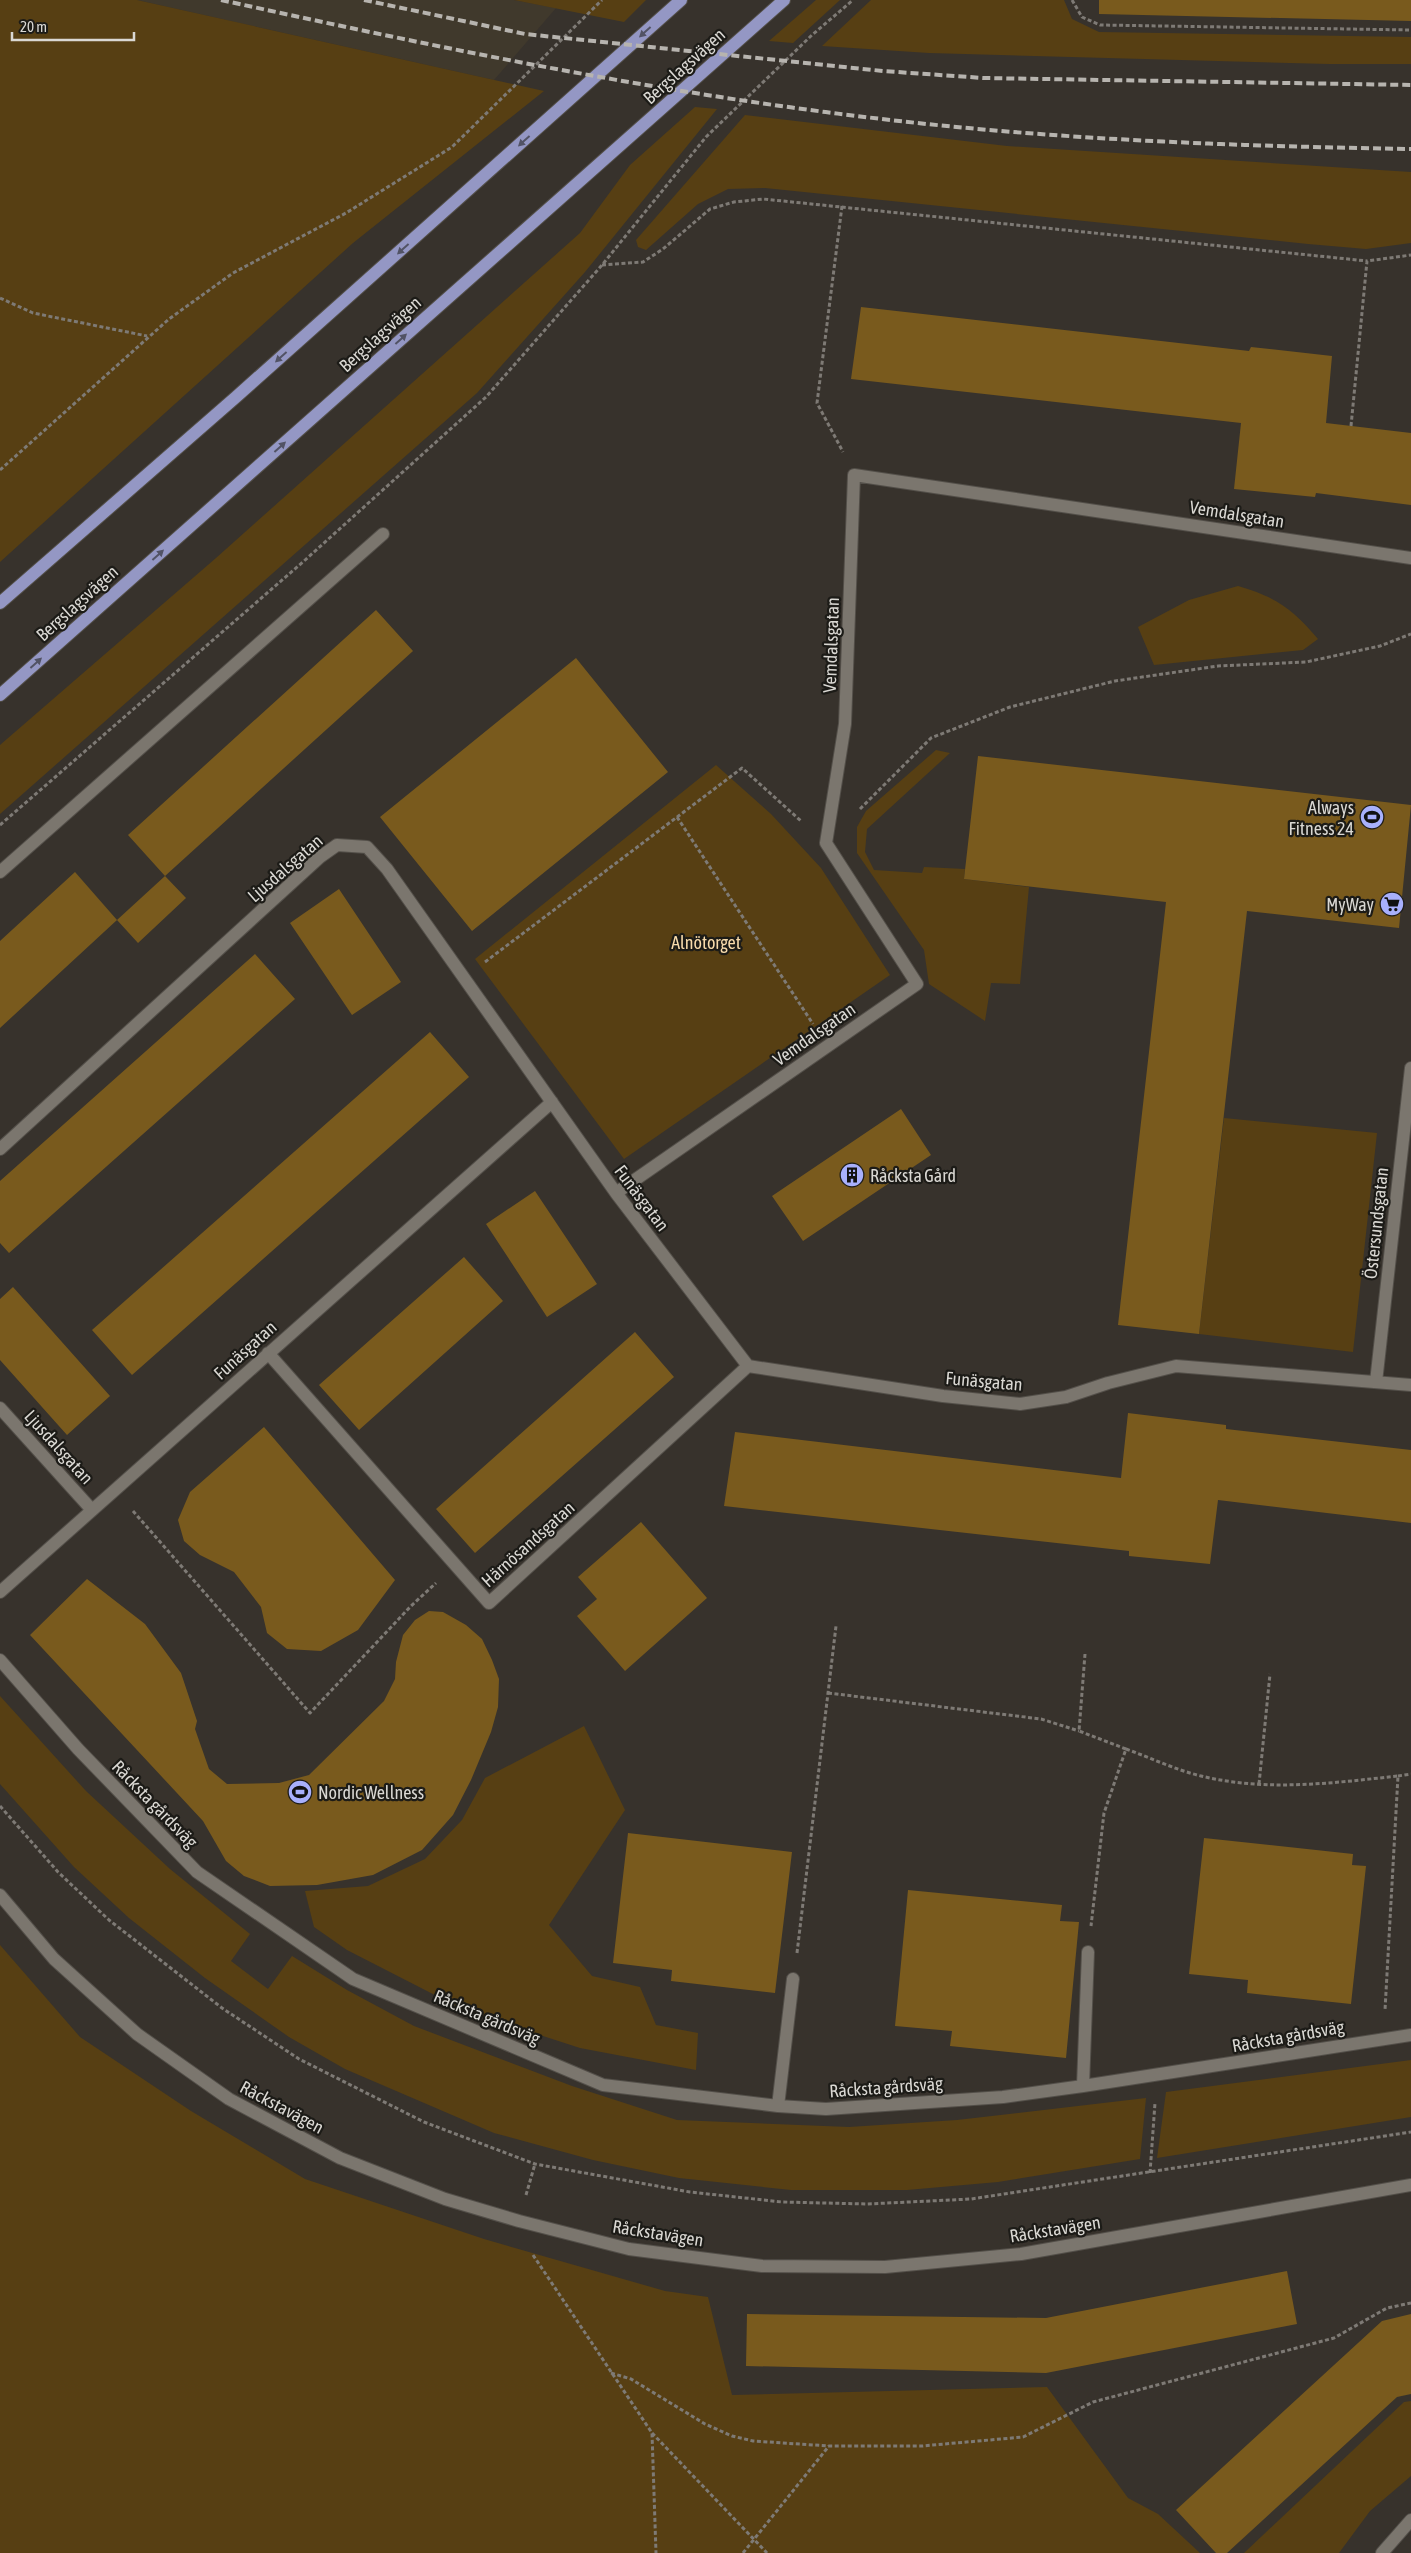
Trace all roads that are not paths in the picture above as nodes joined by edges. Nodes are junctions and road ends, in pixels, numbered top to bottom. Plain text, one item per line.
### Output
1 (681, 0) edge
2 (784, 0) edge
3 (383, 534) dead end
4 (1411, 558) edge
5 (0, 603) edge
6 (0, 695) edge
7 (0, 872) edge
8 (1411, 1068) edge
9 (552, 1102) junction
10 (0, 1149) edge
11 (616, 1193) junction
12 (268, 1353) junction
13 (748, 1366) junction
14 (1376, 1382) junction
15 (1411, 1385) edge
16 (0, 1408) edge
17 (92, 1510) junction
18 (0, 1592) edge
19 (0, 1660) edge
20 (0, 1895) edge
21 (1088, 1952) road end
22 (793, 1979) road end
23 (1411, 2035) edge
24 (1083, 2086) junction
25 (778, 2106) junction
26 (1411, 2185) edge
27 (1411, 2520) edge
28 (1382, 2553) edge

1 -> 5 main road
6 -> 2 main road, Bergslagsvägen
3 - 7 street
4 - 11 street, Vemdalsgatan
8 - 14 street, Östersundsgatan
9 - 10 street, Ljusdalsgatan
9 - 11 street, Funäsgatan
9 - 12 street, Funäsgatan
11 - 13 street, Funäsgatan
12 - 13 street, Härnösandsgatan
12 - 17 street, Funäsgatan
13 - 14 street, Funäsgatan
14 - 15 street, Funäsgatan
16 - 17 street, Ljusdalsgatan
17 - 18 street, Funäsgatan
19 - 25 street, Råcksta gårdsväg
20 - 26 street, Råckstavägen
21 - 24 street
22 - 25 street
23 - 24 street, Råcksta gårdsväg
24 - 25 street, Råcksta gårdsväg
27 - 28 street

